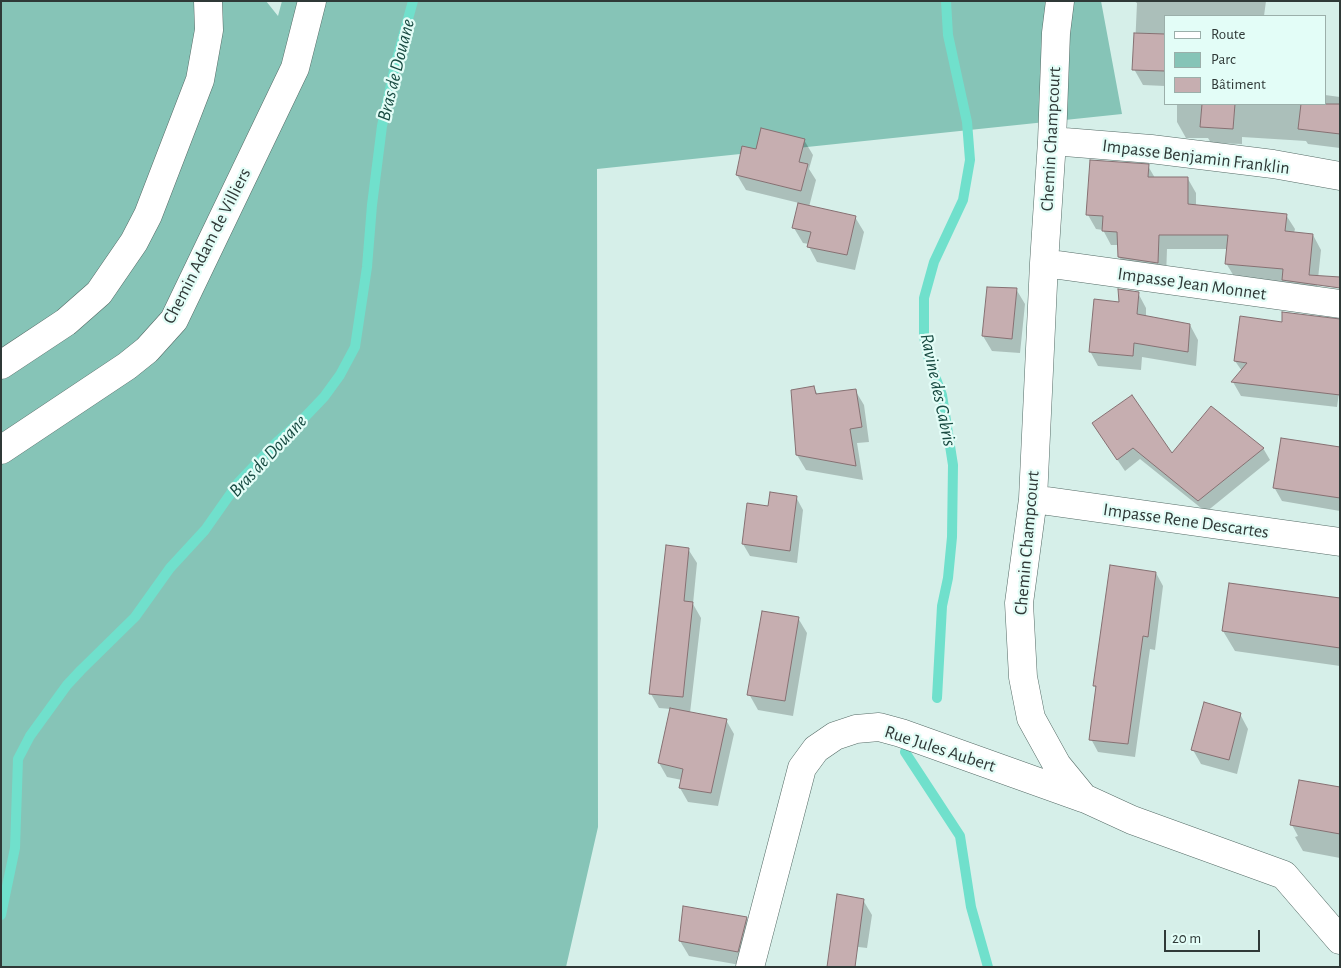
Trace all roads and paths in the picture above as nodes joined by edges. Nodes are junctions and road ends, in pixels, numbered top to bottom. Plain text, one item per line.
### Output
1 (208, 1) edge
2 (312, 1) edge
3 (1060, 1) edge
4 (1052, 141) junction
5 (1340, 176) edge
6 (1044, 263) junction
7 (1340, 304) edge
8 (1, 365) edge
9 (1, 450) edge
10 (1033, 499) junction
11 (1340, 542) edge
12 (1084, 798) junction
13 (1340, 940) edge
14 (750, 967) edge

1 - 8 street
2 - 9 street, Chemin Adam de Villiers
3 - 4 street, Chemin Champcourt
4 - 5 street, Impasse Benjamin Franklin
4 - 6 street, Chemin Champcourt
6 - 7 street, Impasse Jean Monnet
6 - 10 street, Chemin Champcourt
10 - 11 street, Impasse Rene Descartes
10 - 12 street, Chemin Champcourt
12 - 13 street, Chemin Champcourt
12 - 14 street, Rue Jules Aubert

